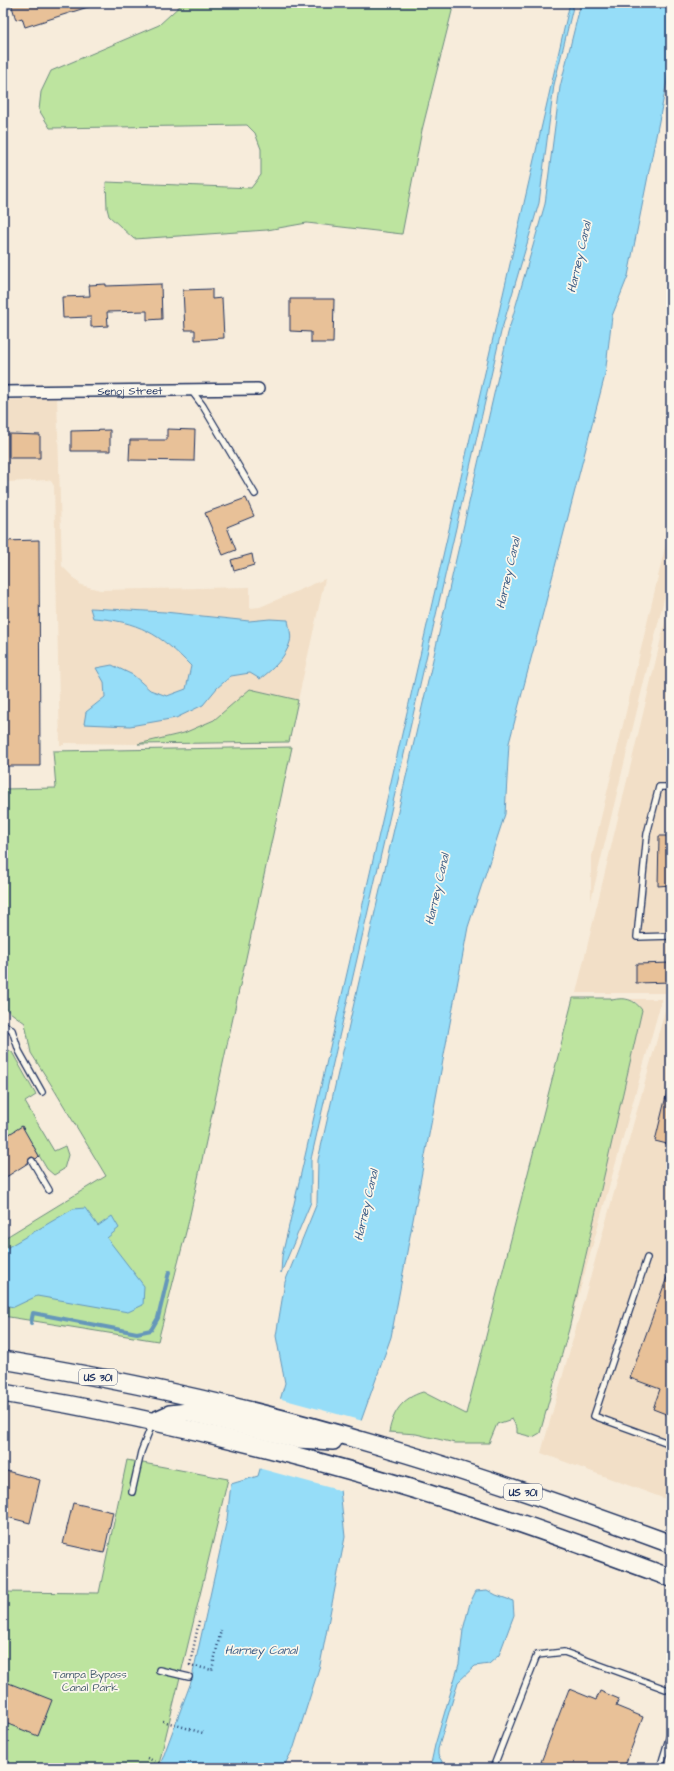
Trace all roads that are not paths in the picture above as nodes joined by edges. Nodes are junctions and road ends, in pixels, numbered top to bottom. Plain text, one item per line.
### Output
1 (258, 389) dead end
2 (191, 390) junction
3 (3, 392) edge
4 (255, 494) dead end
5 (671, 787) edge
6 (671, 936) edge
7 (3, 1024) edge
8 (42, 1092) dead end
9 (32, 1161) dead end
10 (49, 1190) dead end
11 (647, 1258) dead end
12 (3, 1360) edge
13 (3, 1393) edge
14 (251, 1420) junction
15 (152, 1422) junction
16 (671, 1444) edge
17 (132, 1492) dead end
18 (671, 1544) edge
19 (671, 1578) edge
20 (159, 1670) dead end
21 (188, 1677) dead end
22 (671, 1691) edge
23 (671, 1732) edge
24 (493, 1768) edge
25 (660, 1768) edge

1 - 2 street, Senoj Street
2 - 3 street, Senoj Street
2 - 4 lane
5 - 6 lane
7 - 8 lane
9 - 10 lane
11 - 16 lane
12 - 14 main road, US 301
13 - 15 main road
14 - 15 main road
14 - 18 main road, US 301
15 - 17 lane
15 - 19 main road
20 - 21 lane
22 - 24 lane
23 - 25 lane

